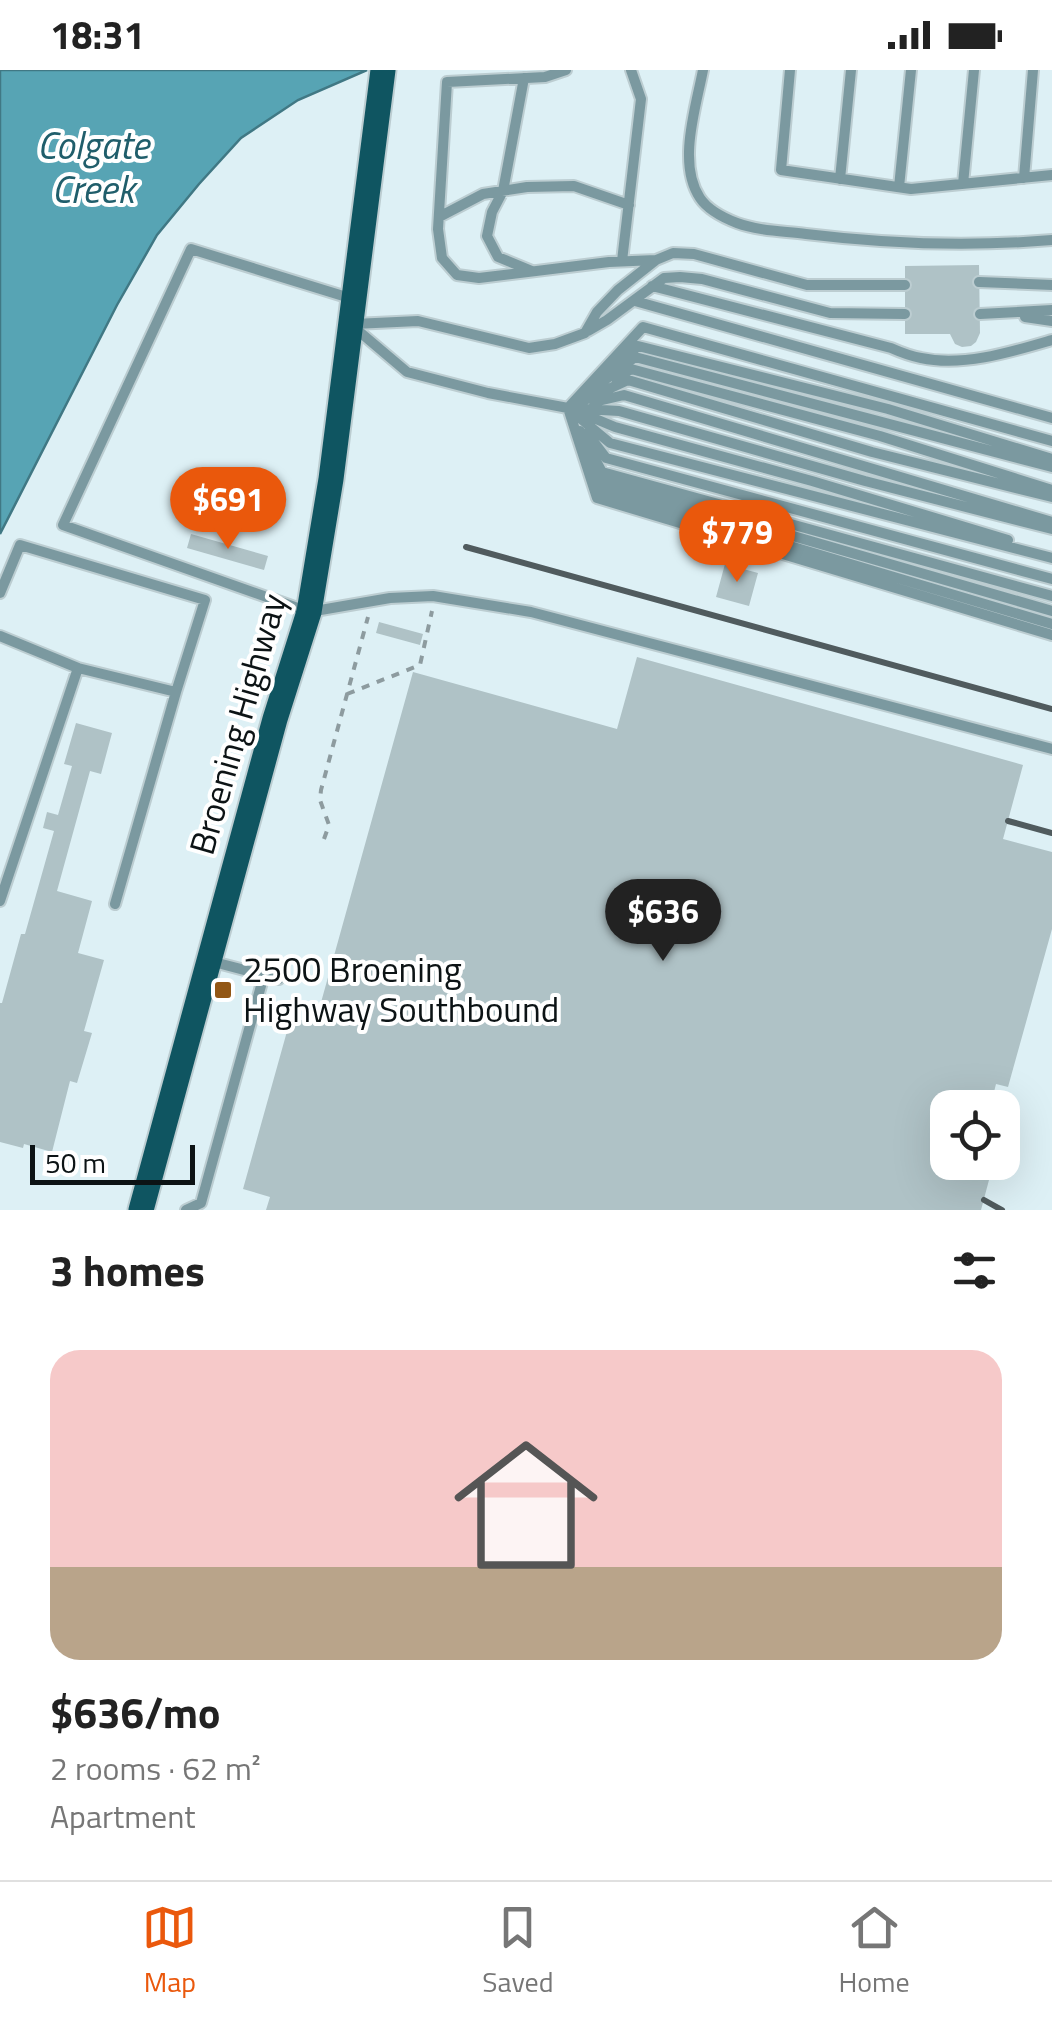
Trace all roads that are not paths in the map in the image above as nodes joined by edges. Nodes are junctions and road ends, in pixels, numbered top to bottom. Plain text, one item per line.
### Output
1 (383, 70) edge
2 (566, 70) edge
3 (631, 70) edge
4 (703, 70) edge
5 (790, 70) edge
6 (851, 70) edge
7 (911, 70) edge
8 (974, 70) edge
9 (1033, 70) edge
10 (524, 78) junction
11 (1052, 175) edge
12 (840, 178) junction
13 (1024, 178) junction
14 (963, 184) junction
15 (898, 188) junction
16 (503, 191) junction
17 (628, 205) junction
18 (439, 217) junction
19 (1052, 240) edge
20 (656, 260) junction
21 (622, 261) junction
22 (533, 271) junction
23 (980, 282) dead end
24 (905, 285) dead end
25 (652, 286) junction
26 (1052, 286) edge
27 (635, 301) junction
28 (352, 312) junction
29 (906, 314) dead end
30 (980, 314) dead end
31 (1052, 316) edge
32 (585, 332) junction
33 (1052, 340) edge
34 (568, 408) junction
35 (1052, 418) edge
36 (1052, 442) edge
37 (1052, 463) edge
38 (1052, 490) edge
39 (1052, 498) edge
40 (1052, 525) edge
41 (1052, 556) edge
42 (1052, 579) edge
43 (0, 593) edge
44 (1052, 596) edge
45 (1052, 611) edge
46 (309, 612) junction
47 (1052, 624) edge
48 (0, 636) edge
49 (1052, 636) edge
50 (78, 668) junction
51 (176, 692) junction
52 (1052, 750) edge
53 (0, 901) edge
54 (115, 904) dead end
55 (210, 961) junction
56 (264, 976) junction
57 (279, 980) dead end
58 (141, 1210) edge
59 (186, 1210) edge

1 - 28 main road, Broening Highway
2 - 10 lane
3 - 17 lane
4 - 19 lane
5 - 12 lane
6 - 12 lane
7 - 15 lane
8 - 14 lane
9 - 13 lane
10 - 16 lane
10 - 18 lane
11 - 13 lane
12 - 15 lane
13 - 14 lane
14 - 15 lane
16 - 17 lane
16 - 18 lane
16 - 22 lane
17 - 21 lane
18 - 22 lane
20 - 21 lane
20 - 24 lane
20 - 32 lane
21 - 22 lane
23 - 26 lane
25 - 27 lane
25 - 29 lane
25 - 33 lane
27 - 32 lane
27 - 35 lane
28 - 32 lane
28 - 34 lane
28 - 46 main road, Broening Highway
28 - 46 lane
30 - 31 lane
34 - 36 lane
34 - 37 lane
34 - 38 lane
34 - 39 lane
34 - 40 lane
34 - 40 lane
34 - 41 lane
34 - 42 lane
34 - 44 lane
34 - 45 lane
34 - 47 lane
34 - 49 lane
43 - 51 lane
46 - 52 lane
46 - 55 main road, Broening Highway
48 - 50 lane
50 - 51 lane
50 - 53 lane
51 - 54 lane
55 - 56 lane
55 - 58 main road, Broening Highway
56 - 57 lane
56 - 59 lane

